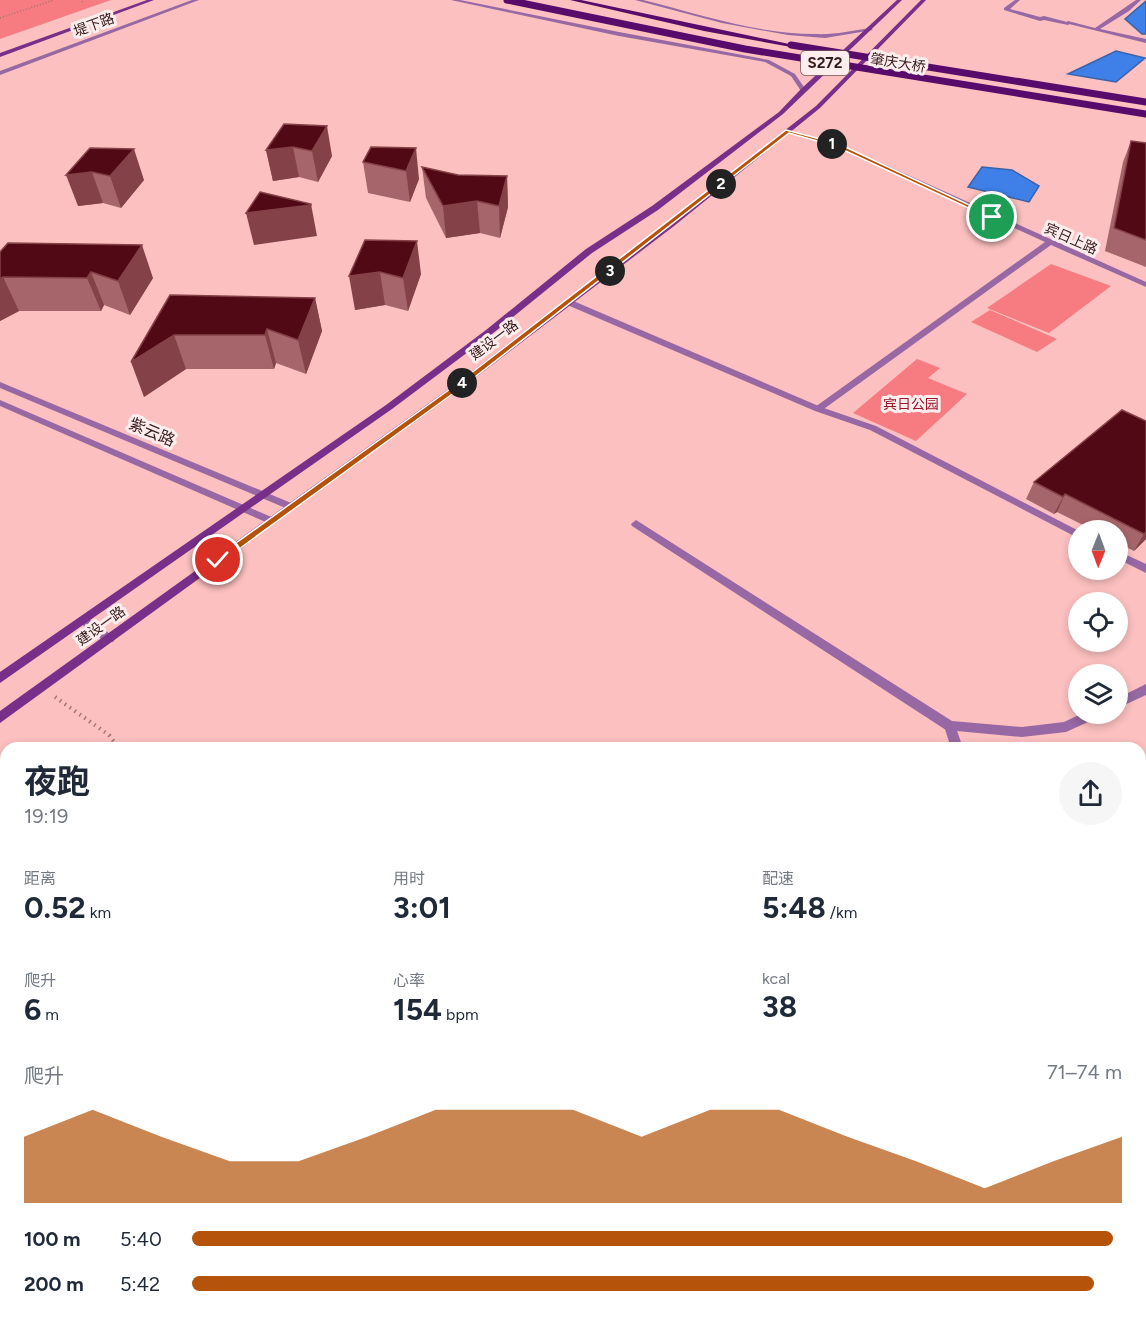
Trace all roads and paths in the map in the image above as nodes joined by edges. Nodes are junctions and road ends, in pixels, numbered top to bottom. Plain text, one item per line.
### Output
1 (54, 0) edge
2 (136, 0) edge
3 (152, 0) edge
4 (185, 0) edge
5 (197, 0) edge
6 (453, 0) edge
7 (507, 0) edge
8 (573, 0) edge
9 (637, 0) edge
10 (900, 0) edge
11 (924, 0) edge
12 (1018, 0) edge
13 (1139, 0) edge
14 (0, 18) edge
15 (870, 30) junction
16 (1095, 30) junction
17 (1146, 41) edge
18 (791, 45) junction
19 (0, 48) edge
20 (0, 56) edge
21 (0, 68) edge
22 (0, 73) edge
23 (803, 90) junction
24 (1146, 94) edge
25 (1146, 102) edge
26 (1146, 114) edge
27 (788, 131) junction
28 (1050, 242) junction
29 (1146, 285) edge
30 (568, 302) junction
31 (0, 385) edge
32 (0, 403) edge
33 (818, 409) junction
34 (263, 495) junction
35 (292, 507) junction
36 (243, 509) junction
37 (272, 521) junction
38 (636, 524) dead end
39 (1068, 529) edge
40 (1128, 560) edge
41 (1146, 569) edge
42 (84, 620) junction
43 (109, 639) junction
44 (0, 678) edge
45 (42, 688) junction
46 (1146, 689) edge
47 (1128, 698) edge
48 (0, 718) edge
49 (1072, 724) edge
50 (950, 726) junction
51 (114, 742) edge
52 (955, 742) edge

1 - 14 path
2 - 19 main road
3 - 20 main road
4 - 21 street, 堤下路
5 - 22 street, 堤下路
6 - 23 street
7 - 26 main road, 肇庆大桥 / S272, bridge
8 - 18 main road, 肇庆大桥 / S272
9 - 15 street
10 - 15 main road, 建设一路
11 - 27 main road, 建设一路
12 - 16 street
13 - 16 street
15 - 23 main road, 建设一路
16 - 17 street
18 - 24 main road, bridge
18 - 25 main road, 肇庆大桥 / S272, bridge
23 - 34 main road, 建设一路
27 - 28 street, 宾日上路
27 - 30 main road, 建设一路
28 - 29 street, 宾日上路
28 - 33 street
30 - 33 street
30 - 35 main road, 建设一路
31 - 34 street, 紫云路
32 - 36 street, 紫云路
33 - 39 street
34 - 35 street, 紫云路
34 - 36 main road, 建设一路
35 - 37 main road, 建设一路
36 - 37 street, 紫云路
36 - 42 main road, 建设一路
37 - 43 main road, 建设一路
38 - 50 street
40 - 41 street
42 - 43 street
42 - 44 main road, 建设一路
43 - 45 main road, 建设一路
45 - 48 main road, 建设一路
45 - 51 path
46 - 47 street
49 - 50 street
50 - 52 street

